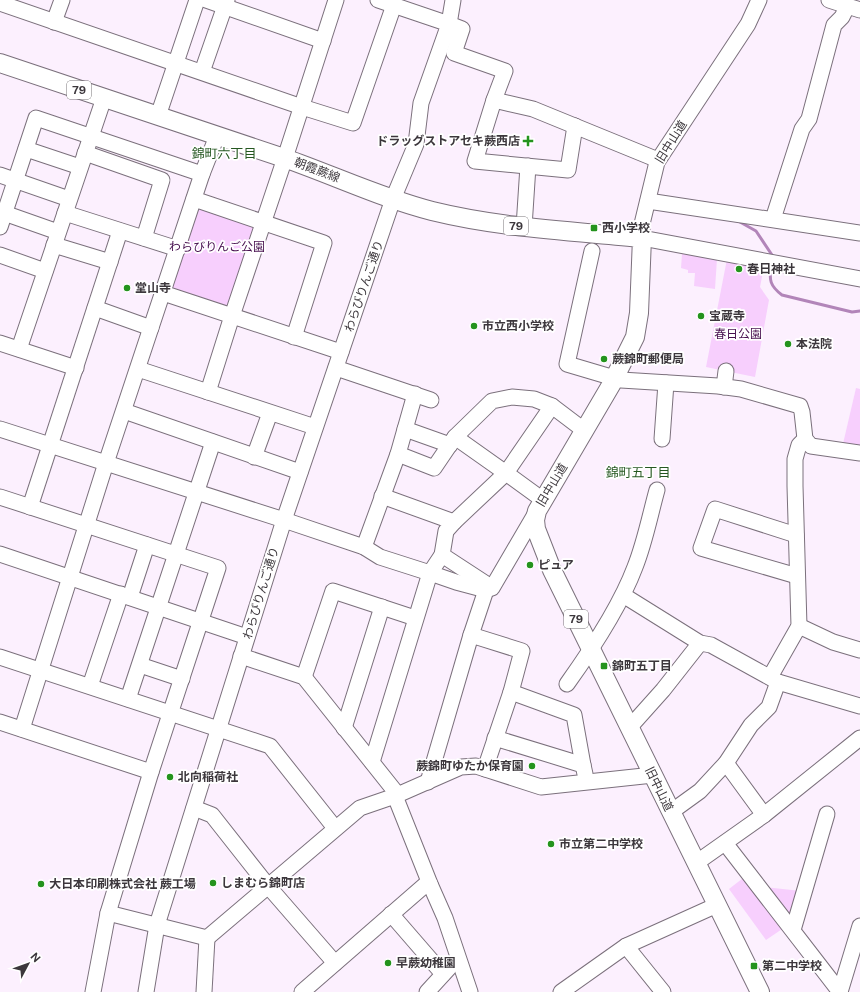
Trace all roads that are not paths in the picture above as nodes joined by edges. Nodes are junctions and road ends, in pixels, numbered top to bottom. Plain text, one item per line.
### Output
1 (62, 0) edge
2 (197, 0) edge
3 (206, 0) edge
4 (336, 0) edge
5 (378, 0) edge
6 (453, 0) edge
7 (759, 0) edge
8 (829, 0) edge
9 (0, 3) edge
10 (225, 3) edge
11 (394, 5) junction
12 (854, 9) edge
13 (54, 22) junction
14 (449, 24) junction
15 (323, 41) junction
16 (0, 63) edge
17 (176, 63) junction
18 (202, 72) junction
19 (104, 98) junction
20 (494, 100) junction
21 (302, 107) junction
22 (158, 116) junction
23 (575, 126) junction
24 (91, 136) junction
25 (217, 136) junction
26 (26, 149) junction
27 (85, 153) junction
28 (285, 158) junction
29 (658, 160) junction
30 (528, 166) junction
31 (80, 168) junction
32 (202, 174) junction
33 (0, 175) edge
34 (15, 180) junction
35 (194, 199) junction
36 (393, 199) junction
37 (648, 201) junction
38 (67, 206) junction
39 (773, 219) junction
40 (2, 220) edge
41 (264, 222) junction
42 (524, 227) junction
43 (120, 231) junction
44 (860, 233) edge
45 (56, 238) junction
46 (144, 238) junction
47 (642, 238) junction
48 (178, 249) junction
49 (592, 251) dead end
50 (0, 255) edge
51 (110, 262) junction
52 (45, 271) junction
53 (860, 279) edge
54 (163, 293) junction
55 (95, 308) junction
56 (232, 316) junction
57 (152, 328) junction
58 (294, 337) junction
59 (0, 342) edge
60 (19, 349) junction
61 (341, 352) junction
62 (76, 368) junction
63 (336, 368) junction
64 (138, 369) junction
65 (726, 371) dead end
66 (615, 379) junction
67 (666, 383) junction
68 (724, 387) junction
69 (208, 392) junction
70 (415, 394) junction
71 (432, 400) dead end
72 (552, 406) junction
73 (124, 411) junction
74 (270, 413) junction
75 (316, 427) junction
76 (0, 429) edge
77 (405, 430) junction
78 (585, 431) junction
79 (805, 438) junction
80 (662, 439) dead end
81 (453, 441) junction
82 (214, 442) junction
83 (50, 445) junction
84 (860, 453) edge
85 (398, 454) junction
86 (254, 456) junction
87 (106, 463) junction
88 (300, 472) junction
89 (506, 472) junction
90 (657, 490) dead end
91 (197, 492) junction
92 (382, 496) junction
93 (0, 497) edge
94 (30, 506) junction
95 (540, 506) junction
96 (284, 520) junction
97 (454, 522) junction
98 (87, 525) junction
99 (796, 536) junction
100 (147, 545) junction
101 (364, 547) junction
102 (0, 554) edge
103 (176, 554) junction
104 (442, 555) junction
105 (430, 572) junction
106 (797, 576) junction
107 (70, 577) junction
108 (489, 589) junction
109 (623, 595) junction
110 (126, 596) junction
111 (159, 607) junction
112 (382, 607) junction
113 (416, 618) junction
114 (201, 621) junction
115 (799, 626) junction
116 (472, 635) junction
117 (247, 637) junction
118 (700, 642) junction
119 (590, 649) junction
120 (860, 650) edge
121 (241, 656) junction
122 (0, 657) edge
123 (140, 665) junction
124 (40, 670) junction
125 (304, 677) junction
126 (182, 679) junction
127 (774, 680) junction
128 (567, 684) dead end
129 (90, 686) junction
130 (511, 692) junction
131 (128, 699) junction
132 (860, 706) edge
133 (171, 714) junction
134 (0, 722) edge
135 (344, 728) junction
136 (629, 728) junction
137 (22, 729) junction
138 (219, 729) junction
139 (496, 738) junction
140 (860, 738) edge
141 (372, 762) junction
142 (726, 763) junction
143 (583, 765) junction
144 (485, 769) junction
145 (151, 772) junction
146 (652, 775) junction
147 (428, 782) junction
148 (586, 782) junction
149 (395, 796) junction
150 (194, 808) junction
151 (671, 812) junction
152 (827, 814) dead end
153 (764, 815) junction
154 (335, 828) junction
155 (725, 843) junction
156 (696, 863) junction
157 (430, 884) junction
158 (268, 886) junction
159 (717, 905) junction
160 (108, 913) junction
161 (391, 914) junction
162 (157, 925) junction
163 (860, 926) edge
164 (793, 930) junction
165 (207, 938) junction
166 (626, 946) junction
167 (458, 958) junction
168 (335, 963) junction
169 (443, 974) junction
170 (93, 992) edge
171 (146, 992) edge
172 (204, 992) edge
173 (302, 992) edge
174 (427, 992) edge
175 (470, 992) edge
176 (561, 992) edge
177 (663, 992) edge
178 (760, 992) edge
179 (840, 992) edge

1 - 13 street
2 - 17 street
3 - 10 street
4 - 15 street
5 - 11 street
6 - 14 street, わらびりんご通り
7 - 29 street, 旧中山道
8 - 12 street
9 - 13 street
10 - 15 street
10 - 18 street
11 - 14 street
11 - 21 street
12 - 39 street
13 - 17 street
14 - 20 street
14 - 36 street, わらびりんご通り
15 - 21 street
16 - 19 main road, 朝霞蕨線 / 79
17 - 18 street
17 - 22 street
18 - 21 street
19 - 22 main road, 朝霞蕨線 / 79
19 - 24 street
20 - 23 street
20 - 30 street
21 - 28 street
22 - 25 main road, 朝霞蕨線 / 79
23 - 29 street
23 - 30 street
24 - 26 street
24 - 27 street
24 - 32 street
25 - 28 main road, 朝霞蕨線 / 79
25 - 32 street
26 - 31 street
26 - 34 street
27 - 31 street
27 - 46 street
28 - 36 main road, 朝霞蕨線 / 79
28 - 41 street
29 - 37 street, 旧中山道
30 - 42 street
31 - 38 street
32 - 35 street
33 - 34 street
34 - 38 street
34 - 40 street
35 - 41 street
35 - 48 street
36 - 42 main road, 朝霞蕨線 / 79
36 - 61 street, わらびりんご通り
37 - 39 street
37 - 47 street, 旧中山道
38 - 43 street
38 - 45 street
39 - 44 street
40 - 45 street
41 - 56 street
41 - 58 street
42 - 47 main road, 朝霞蕨線 / 79
43 - 46 street
43 - 51 street
45 - 51 street
45 - 52 street
46 - 48 street
47 - 53 street
47 - 66 main road, 旧中山道
48 - 54 street
49 - 66 street
50 - 52 street
51 - 55 street
52 - 60 street
54 - 56 street
54 - 57 street
55 - 57 street
55 - 62 street
56 - 58 street
56 - 69 street
57 - 64 street
58 - 61 street
59 - 60 street
60 - 62 street
61 - 63 street, わらびりんご通り
62 - 83 street
63 - 70 street
63 - 75 street, わらびりんご通り
64 - 69 street
64 - 73 street
65 - 68 street
66 - 67 street
66 - 78 main road, 旧中山道
67 - 68 street
67 - 80 street
68 - 79 street
69 - 74 street
70 - 71 street
70 - 77 street
72 - 78 street
72 - 81 street
72 - 89 street
73 - 82 street
73 - 87 street
74 - 75 street
74 - 86 street
75 - 88 street, わらびりんご通り
76 - 83 street
77 - 81 street
77 - 85 street
78 - 95 main road, 旧中山道
79 - 84 street
79 - 99 street
81 - 85 street
81 - 89 street
82 - 86 street
82 - 91 street
83 - 87 street
83 - 94 street
85 - 92 street
86 - 88 street
87 - 91 street
87 - 98 street
88 - 96 street, わらびりんご通り
89 - 95 street
89 - 97 street
90 - 109 street
91 - 96 street
91 - 103 street
92 - 97 street
92 - 101 street
93 - 94 street
94 - 98 street
95 - 108 street
95 - 119 main road, 旧中山道 / 79
96 - 101 street
96 - 117 street, わらびりんご通り
97 - 104 street
98 - 100 street
98 - 107 street
99 - 106 street
99 - 106 street
100 - 103 street
100 - 110 street
101 - 105 street
102 - 107 street
103 - 111 street
103 - 114 street
104 - 105 street
104 - 108 street
105 - 108 street
105 - 113 street
106 - 115 street
107 - 110 street
107 - 124 street
108 - 116 street
109 - 118 street
109 - 119 street
110 - 111 street
110 - 129 street
111 - 114 street
111 - 123 street
112 - 113 street
112 - 125 street
112 - 135 street
113 - 141 street
114 - 117 street
114 - 126 street
115 - 120 street
115 - 127 street
116 - 130 street
116 - 147 street
117 - 121 street, わらびりんご通り
118 - 127 street
118 - 136 street
119 - 128 street
119 - 136 main road, 旧中山道 / 79
121 - 125 street
121 - 138 street, わらびりんご通り
122 - 124 street
123 - 126 street
123 - 131 street
124 - 129 street
124 - 137 street
125 - 135 street
126 - 133 street
127 - 132 street
127 - 142 street
129 - 131 street
130 - 139 street
130 - 143 street
131 - 133 street
133 - 138 street
133 - 145 street
134 - 137 street
135 - 141 street
136 - 146 main road, 旧中山道 / 79
137 - 145 street
138 - 150 street, わらびりんご通り
138 - 154 street
139 - 143 street
139 - 144 street
140 - 153 street
141 - 149 street
142 - 151 street
142 - 153 street
143 - 148 street
144 - 147 street
144 - 148 street
145 - 160 street
146 - 148 street
146 - 151 main road, 旧中山道 / 79
147 - 149 street
149 - 154 street
149 - 157 street
150 - 158 street
150 - 162 street, わらびりんご通り
151 - 156 main road, 旧中山道 / 79
152 - 164 street
153 - 155 street
154 - 158 street
155 - 156 street
155 - 164 street
156 - 159 main road, 旧中山道 / 79
157 - 161 street
157 - 167 street
158 - 165 street
158 - 168 street
159 - 166 street
159 - 178 main road, 旧中山道 / 79
160 - 162 street
160 - 170 street
161 - 168 street
161 - 169 street
162 - 165 street
162 - 171 street, わらびりんご通り
163 - 179 street
164 - 179 street
165 - 172 street
166 - 176 street
166 - 177 street
167 - 169 street
167 - 175 street
168 - 173 street
169 - 174 street

